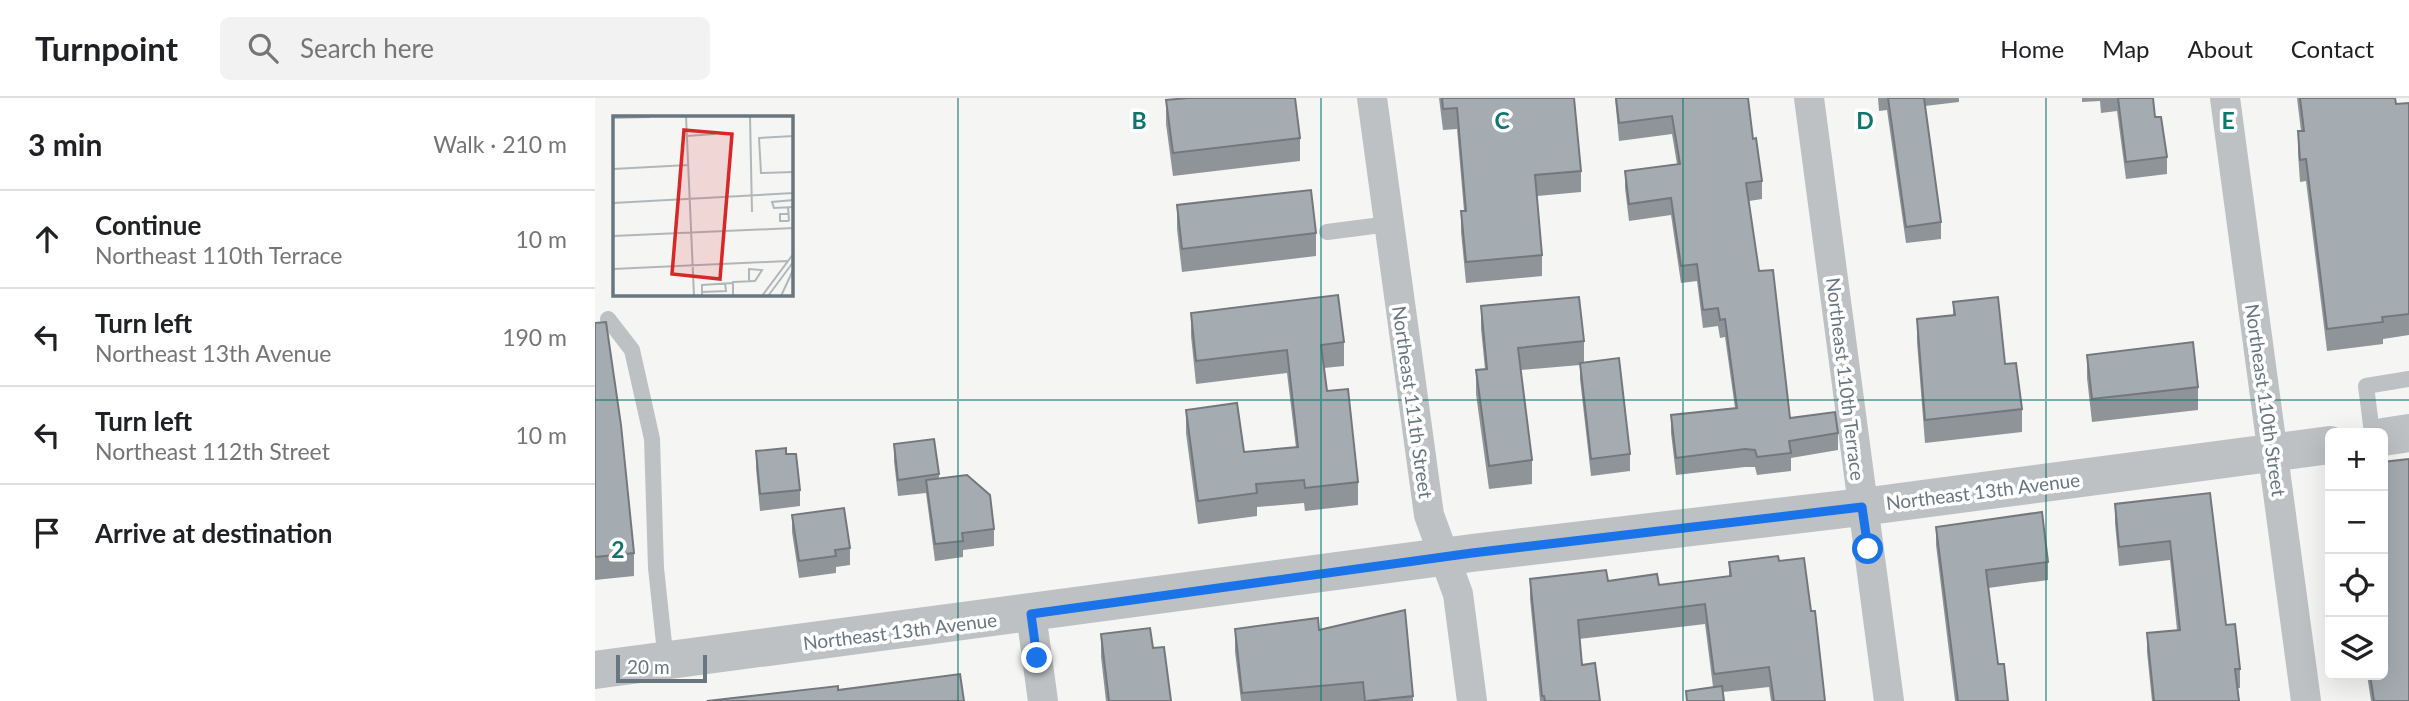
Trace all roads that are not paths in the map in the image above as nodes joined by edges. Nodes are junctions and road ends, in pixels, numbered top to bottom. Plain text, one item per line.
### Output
1 (1372, 98) edge
2 (1809, 98) edge
3 (2225, 98) edge
4 (1389, 224) junction
5 (1327, 232) dead end
6 (608, 319) dead end
7 (2409, 379) edge
8 (2371, 428) edge
9 (2409, 433) edge
10 (2388, 436) edge
11 (2325, 446) edge
12 (2273, 454) junction
13 (1862, 507) junction
14 (1443, 557) junction
15 (1031, 614) junction
16 (666, 662) junction
17 (595, 670) edge
18 (1043, 701) edge
19 (1472, 701) edge
20 (1889, 701) edge
21 (2307, 701) edge

1 - 4 street, Northeast 111th Street
2 - 13 street, Northeast 110th Terrace
3 - 12 street, Northeast 110th Street
4 - 5 lane
4 - 14 street, Northeast 111th Street
6 - 16 lane
7 - 8 lane
9 - 10 street
11 - 12 street, Northeast 13th Avenue
12 - 13 street, Northeast 13th Avenue
12 - 21 street, Northeast 110th Street
13 - 14 street, Northeast 13th Avenue
13 - 20 street, Northeast 110th Terrace
14 - 15 street, Northeast 13th Avenue
14 - 19 street, Northeast 111th Street
15 - 16 street, Northeast 13th Avenue
15 - 18 street
16 - 17 street, Northeast 13th Avenue

